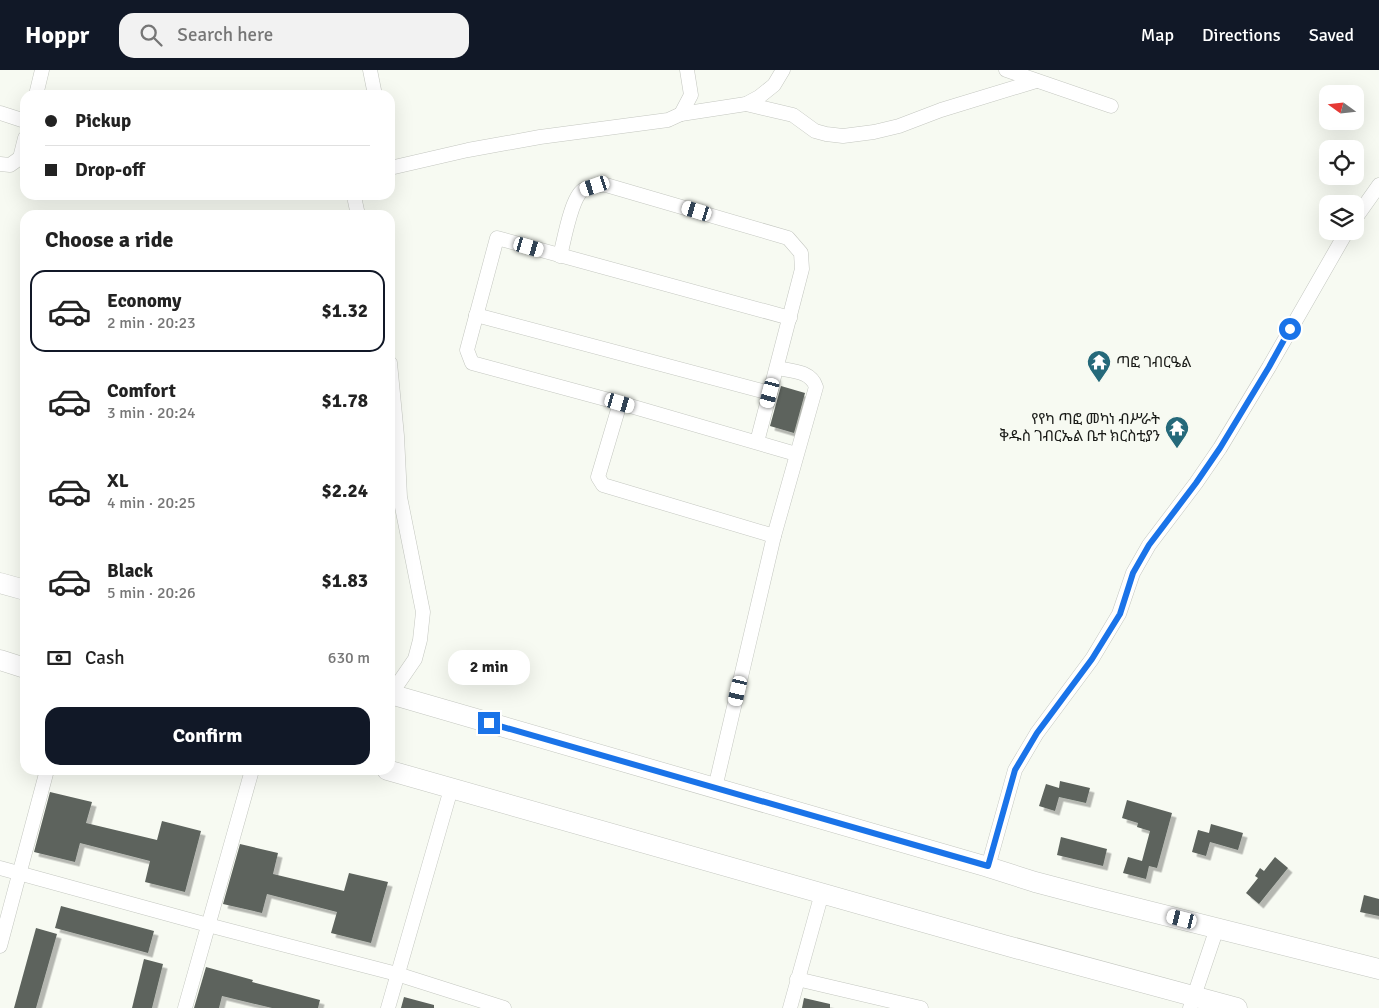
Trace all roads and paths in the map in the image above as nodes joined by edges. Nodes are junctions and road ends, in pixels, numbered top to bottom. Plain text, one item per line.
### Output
1 (42, 70) edge
2 (370, 70) edge
3 (687, 70) edge
4 (784, 70) edge
5 (1006, 70) edge
6 (1036, 80) junction
7 (37, 90) edge
8 (374, 90) edge
9 (746, 104) junction
10 (1111, 106) dead end
11 (0, 113) edge
12 (681, 114) junction
13 (20, 120) edge
14 (20, 158) edge
15 (0, 164) edge
16 (395, 167) edge
17 (1379, 185) edge
18 (1364, 207) edge
19 (1342, 240) edge
20 (560, 256) junction
21 (476, 315) junction
22 (790, 318) junction
23 (778, 368) junction
24 (770, 393) junction
25 (620, 403) junction
26 (395, 415) edge
27 (757, 442) junction
28 (796, 454) junction
29 (774, 536) junction
30 (0, 583) edge
31 (20, 589) edge
32 (0, 660) edge
33 (20, 666) edge
34 (395, 688) edge
35 (395, 695) edge
36 (395, 772) edge
37 (46, 775) edge
38 (251, 775) edge
39 (715, 788) junction
40 (451, 789) junction
41 (988, 866) junction
42 (0, 868) edge
43 (20, 874) junction
44 (822, 893) junction
45 (208, 925) junction
46 (1217, 928) junction
47 (0, 946) edge
48 (1379, 969) edge
49 (397, 974) junction
50 (797, 979) junction
51 (1191, 1002) edge
52 (185, 1008) edge
53 (388, 1008) edge
54 (504, 1008) edge
55 (790, 1008) edge
56 (921, 1008) edge
57 (1237, 1008) edge

1 - 7 street
2 - 8 street
3 - 12 street
4 - 9 street
5 - 6 street
6 - 9 street
6 - 10 street
9 - 12 street
11 - 13 street
12 - 16 street
14 - 15 street
17 - 18 street
19 - 41 street
20 - 21 street
20 - 22 street
20 - 22 street
21 - 24 street
21 - 25 street
22 - 23 street
23 - 24 street
23 - 28 street
24 - 27 street
25 - 27 street
25 - 29 street
26 - 34 street
27 - 28 street
28 - 29 street
29 - 39 street
30 - 31 highway
32 - 33 highway
35 - 39 highway
36 - 40 highway
37 - 43 street
38 - 45 street
39 - 41 highway
40 - 44 highway
40 - 49 street
41 - 46 highway
42 - 43 street
43 - 45 street
43 - 47 street
44 - 50 street
44 - 51 highway
45 - 49 street
45 - 52 street
46 - 48 highway
46 - 51 street
49 - 53 street
49 - 54 street
50 - 55 street
50 - 56 street
51 - 57 highway

